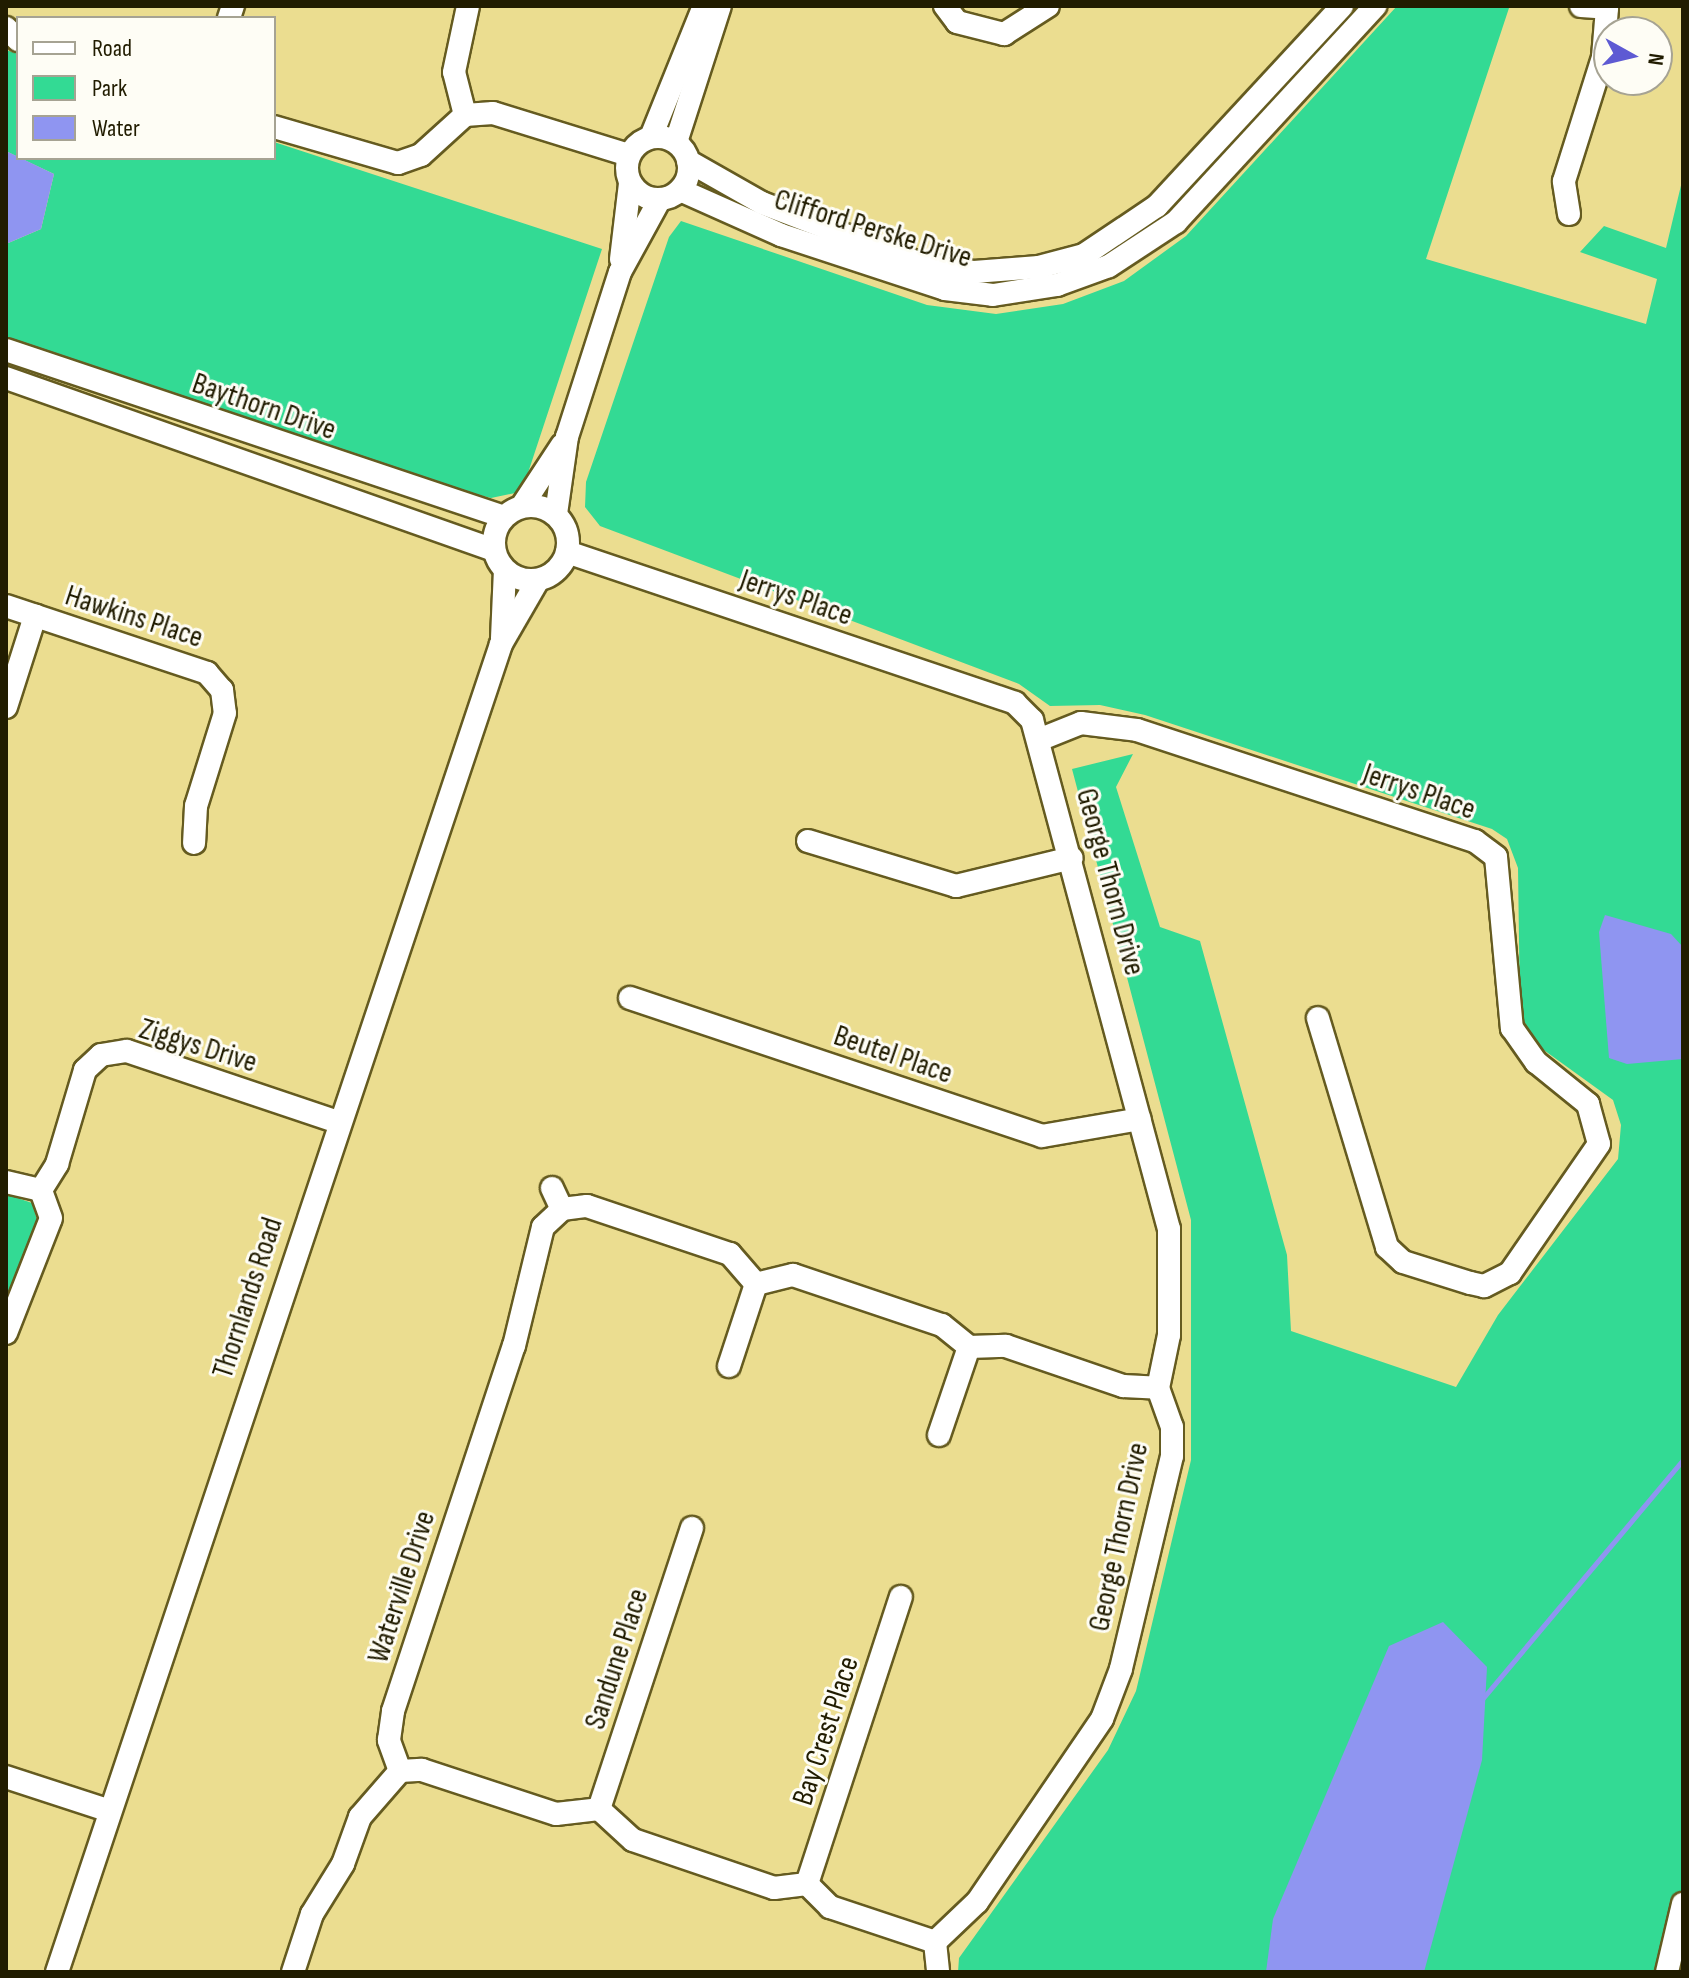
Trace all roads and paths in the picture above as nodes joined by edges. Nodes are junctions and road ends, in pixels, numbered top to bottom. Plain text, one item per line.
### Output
1 (468, 6) edge
2 (704, 6) edge
3 (720, 6) edge
4 (945, 6) edge
5 (1048, 6) edge
6 (1342, 6) edge
7 (1375, 6) edge
8 (1581, 6) edge
9 (1609, 7) edge
10 (465, 115) junction
11 (276, 128) edge
12 (651, 137) junction
13 (682, 152) junction
14 (629, 155) junction
15 (630, 184) junction
16 (670, 194) junction
17 (1569, 214) dead end
18 (620, 272) junction
19 (7, 355) edge
20 (6, 378) edge
21 (567, 437) junction
22 (513, 511) junction
23 (556, 514) junction
24 (494, 550) junction
25 (567, 552) junction
26 (505, 570) junction
27 (538, 580) junction
28 (6, 606) edge
29 (35, 616) junction
30 (501, 644) junction
31 (6, 707) edge
32 (1041, 739) junction
33 (808, 841) dead end
34 (194, 843) dead end
35 (1072, 858) junction
36 (630, 998) dead end
37 (1318, 1018) dead end
38 (1140, 1119) junction
39 (338, 1122) junction
40 (6, 1182) edge
41 (41, 1190) junction
42 (756, 1284) junction
43 (6, 1333) edge
44 (969, 1347) junction
45 (729, 1366) dead end
46 (1158, 1388) junction
47 (939, 1435) dead end
48 (692, 1528) dead end
49 (901, 1597) dead end
50 (400, 1771) junction
51 (6, 1777) edge
52 (599, 1809) junction
53 (110, 1811) junction
54 (807, 1884) junction
55 (1683, 1904) edge
56 (935, 1942) junction
57 (57, 1972) edge
58 (293, 1972) edge
59 (938, 1972) edge
60 (1667, 1972) edge

1 - 10 street
2 - 12 street
3 - 13 street
4 - 5 street
6 - 13 street, Clifford Perske Drive
7 - 16 street, Clifford Perske Drive
8 - 9 street
9 - 17 street
10 - 11 street
10 - 14 street
12 - 13 street, Clifford Perske Drive
12 - 14 street
13 - 16 street
14 - 15 street
15 - 16 street, Clifford Perske Drive
15 - 18 street
16 - 18 street
18 - 21 street
19 - 22 street, Baythorn Drive
20 - 24 street, Baythorn Drive
21 - 22 street
21 - 23 street
22 - 23 street
22 - 24 street
23 - 25 street
24 - 26 street
25 - 27 street, Thornlands Road
25 - 32 street, Jerrys Place
26 - 27 street
26 - 30 street, Thornlands Road
27 - 30 street, Thornlands Road
28 - 29 street, Hawkins Place
29 - 31 street
29 - 34 street, Hawkins Place
30 - 39 street, Thornlands Road
32 - 35 street, George Thorn Drive
32 - 37 street, Jerrys Place
33 - 35 street
35 - 38 street, George Thorn Drive
36 - 38 street, Beutel Place
38 - 46 street, George Thorn Drive
39 - 41 street, Ziggys Drive
39 - 53 street, Thornlands Road
40 - 41 street
41 - 43 street
42 - 44 street
42 - 45 street
42 - 50 street, Waterville Drive
44 - 46 street
44 - 47 street
46 - 56 street, George Thorn Drive
48 - 52 street, Sandune Place
49 - 54 street, Bay Crest Place
50 - 52 street
50 - 58 street
51 - 53 street
52 - 54 street
53 - 57 street, Thornlands Road
54 - 56 street
55 - 60 street
56 - 59 street

